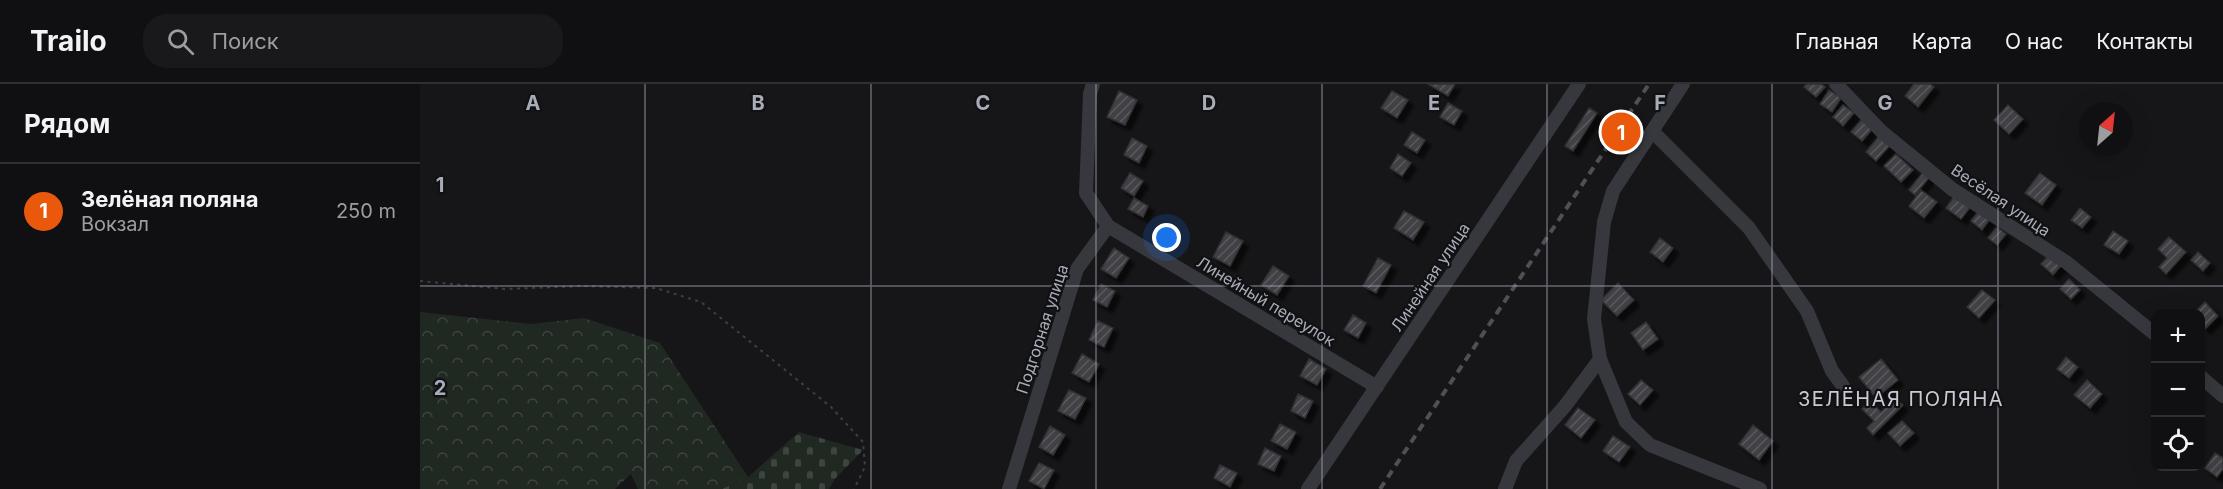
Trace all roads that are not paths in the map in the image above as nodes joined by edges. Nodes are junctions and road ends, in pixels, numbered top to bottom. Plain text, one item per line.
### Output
1 (1093, 84) edge
2 (1579, 84) edge
3 (1683, 84) edge
4 (1836, 84) edge
5 (1652, 131) junction
6 (1108, 226) junction
7 (2151, 331) edge
8 (1600, 359) junction
9 (2205, 380) edge
10 (1843, 386) dead end
11 (1377, 387) junction
12 (2223, 396) edge
13 (1009, 489) edge
14 (1308, 489) edge
15 (1505, 489) edge
16 (1760, 489) edge

1 - 6 street
2 - 11 street, Линейная улица
3 - 5 street
4 - 7 street, Весёлая улица
5 - 8 street
5 - 10 street
6 - 11 street, Линейный переулок
6 - 13 street, Подгорная улица
8 - 15 street
8 - 16 street
9 - 12 street
11 - 14 street, Линейная улица

